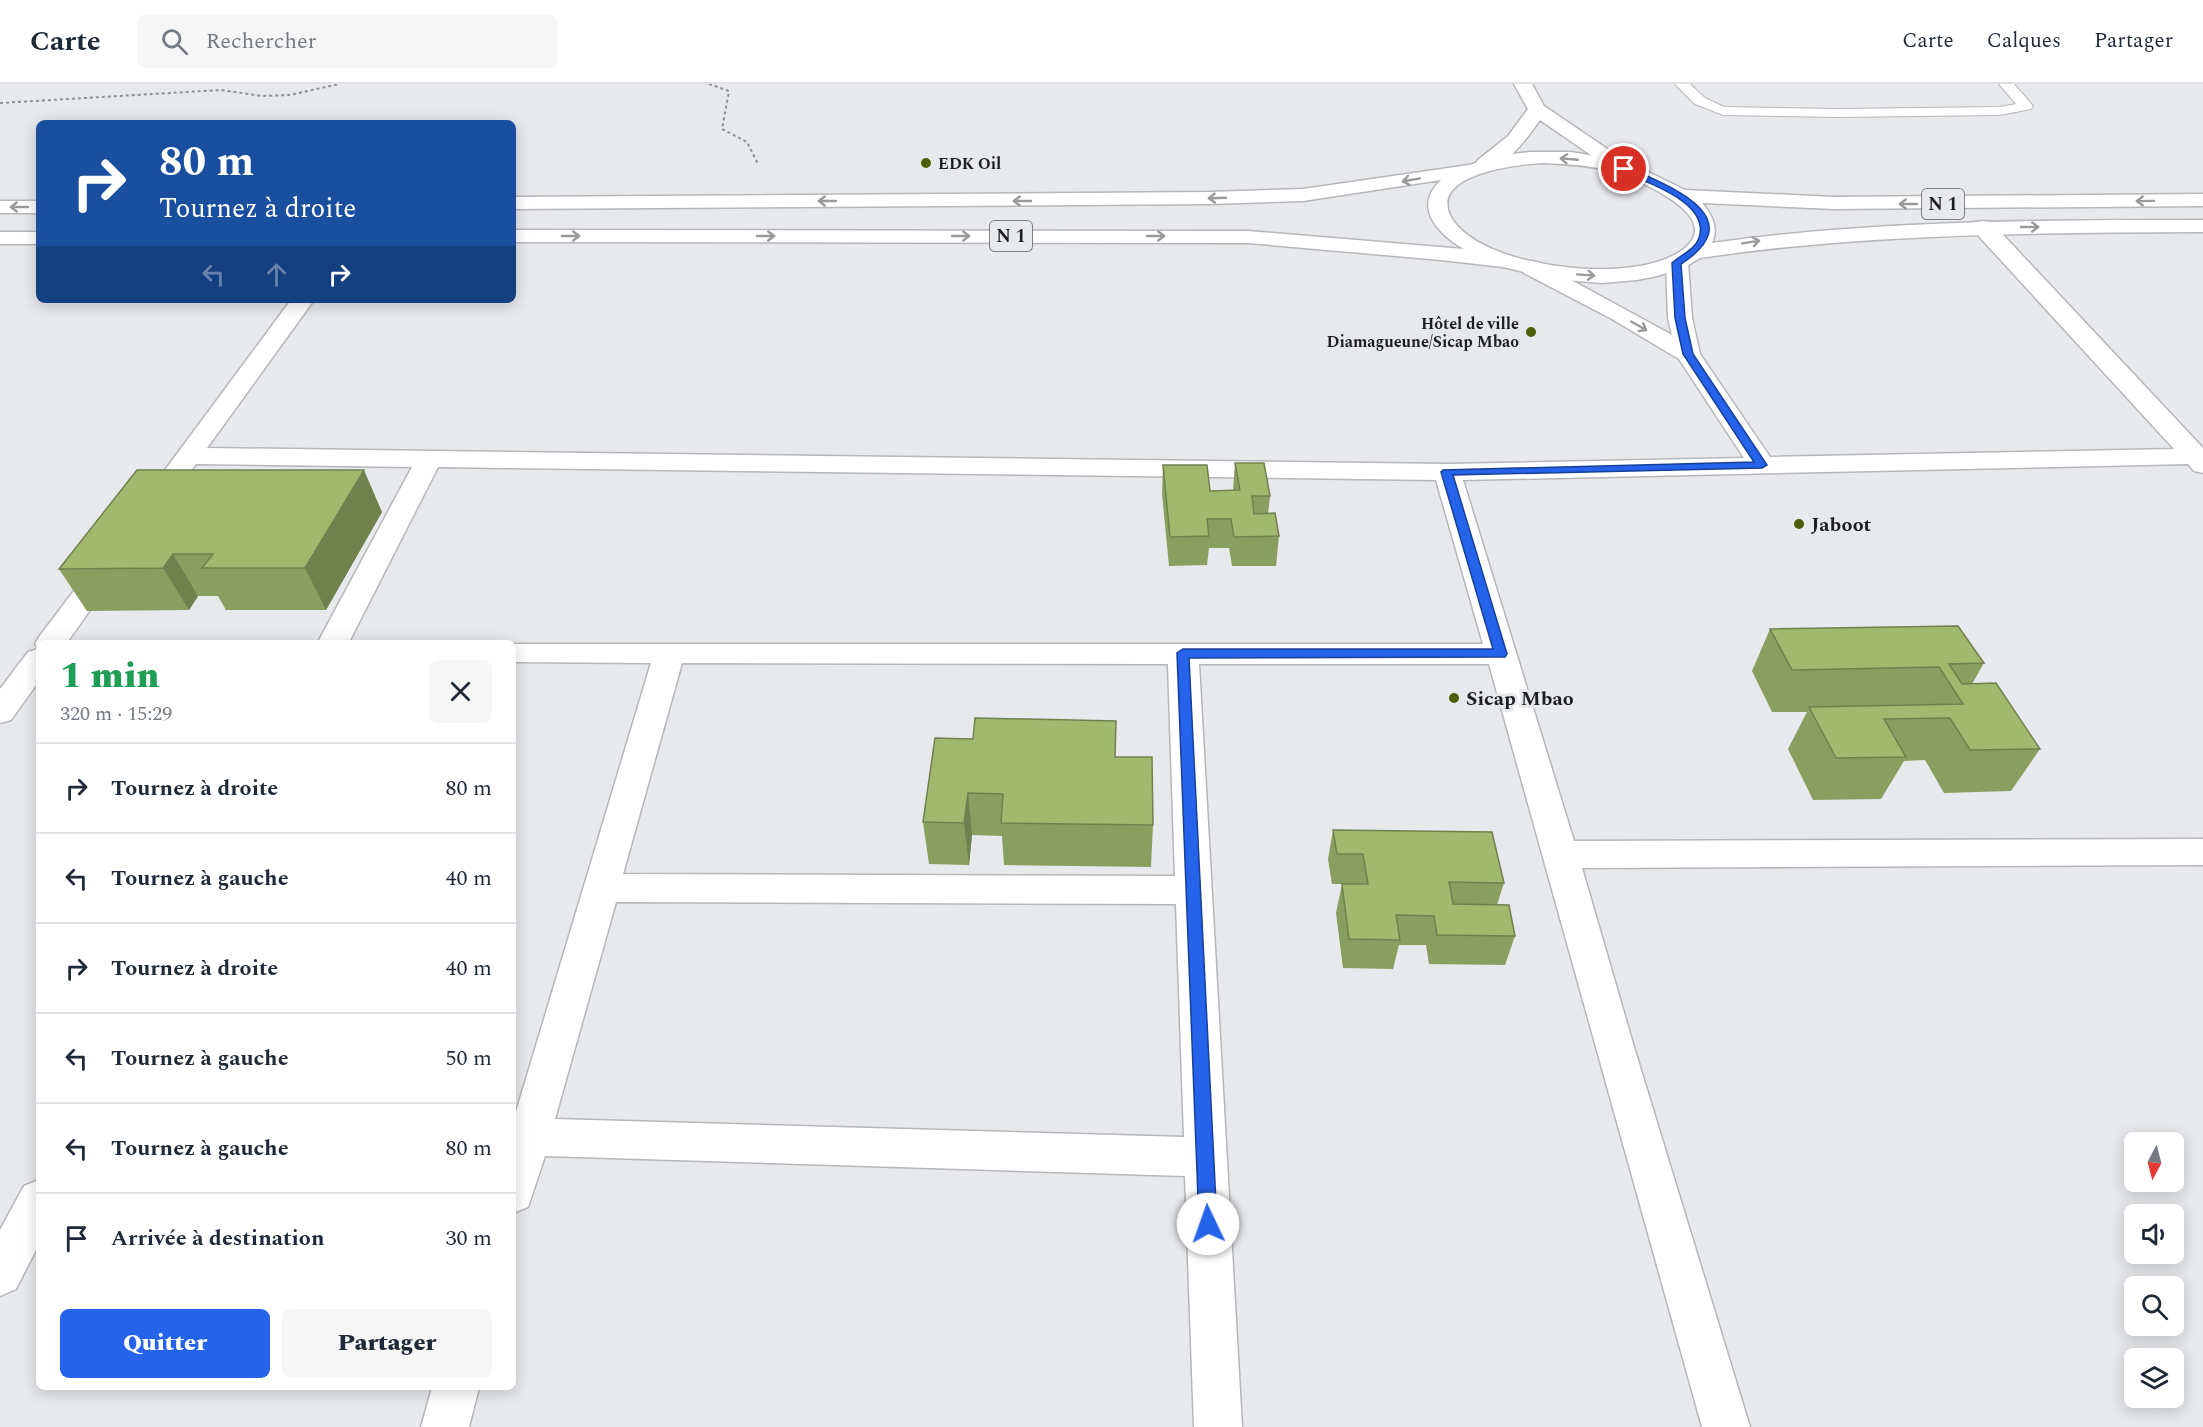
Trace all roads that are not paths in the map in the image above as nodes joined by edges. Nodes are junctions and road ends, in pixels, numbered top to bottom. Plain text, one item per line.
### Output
1 (1523, 84) edge
2 (1682, 84) edge
3 (2006, 84) edge
4 (1536, 109) junction
5 (1477, 167) junction
6 (1624, 169) junction
7 (1683, 196) junction
8 (2203, 200) edge
9 (516, 203) edge
10 (0, 207) edge
11 (36, 207) edge
12 (2203, 225) edge
13 (1983, 227) junction
14 (516, 236) edge
15 (0, 238) edge
16 (36, 238) edge
17 (1685, 257) junction
18 (1508, 262) junction
19 (1532, 268) junction
20 (301, 303) edge
21 (1688, 354) junction
22 (189, 456) junction
23 (429, 459) junction
24 (2200, 459) edge
25 (1762, 465) junction
26 (1447, 472) junction
27 (161, 493) edge
28 (120, 550) edge
29 (53, 640) edge
30 (334, 640) edge
31 (516, 652) edge
32 (670, 652) junction
33 (1183, 653) junction
34 (1500, 654) junction
35 (36, 663) edge
36 (0, 712) edge
37 (2203, 852) edge
38 (1561, 855) junction
39 (602, 888) junction
40 (1194, 890) junction
41 (529, 1137) junction
42 (1205, 1157) junction
43 (516, 1182) edge
44 (36, 1206) edge
45 (0, 1274) edge
46 (455, 1390) edge
47 (445, 1427) edge
48 (1218, 1427) edge
49 (1726, 1427) edge

1 - 4 main road
2 - 3 lane
4 - 5 main road
4 - 6 main road
6 -> 5 main road, N 1
5 -> 9 main road, N 1
5 - 18 main road, N 1
6 - 7 main road, N 1
8 -> 7 main road, N 1
7 - 17 main road, N 1
11 -> 10 main road
13 -> 12 main road, N 1
17 -> 13 main road, N 1
13 - 24 main road
14 -> 18 main road, N 1
15 - 16 main road
19 -> 17 main road, N 1
17 - 21 main road
18 - 19 main road, N 1
19 -> 21 main road
20 - 22 main road
21 - 25 main road
22 - 23 main road
22 - 27 main road
23 - 26 main road
23 - 30 main road
24 - 25 main road
25 - 26 main road
26 - 34 main road
28 - 29 main road
31 - 32 main road
32 - 33 main road
32 - 39 main road
33 - 34 main road
33 - 40 main road
34 - 38 main road
35 - 36 main road
37 - 38 main road
38 - 49 main road
39 - 40 main road
39 - 41 main road
40 - 42 main road
41 - 42 main road
41 - 43 main road
42 - 48 main road
44 - 45 main road
46 - 47 main road

